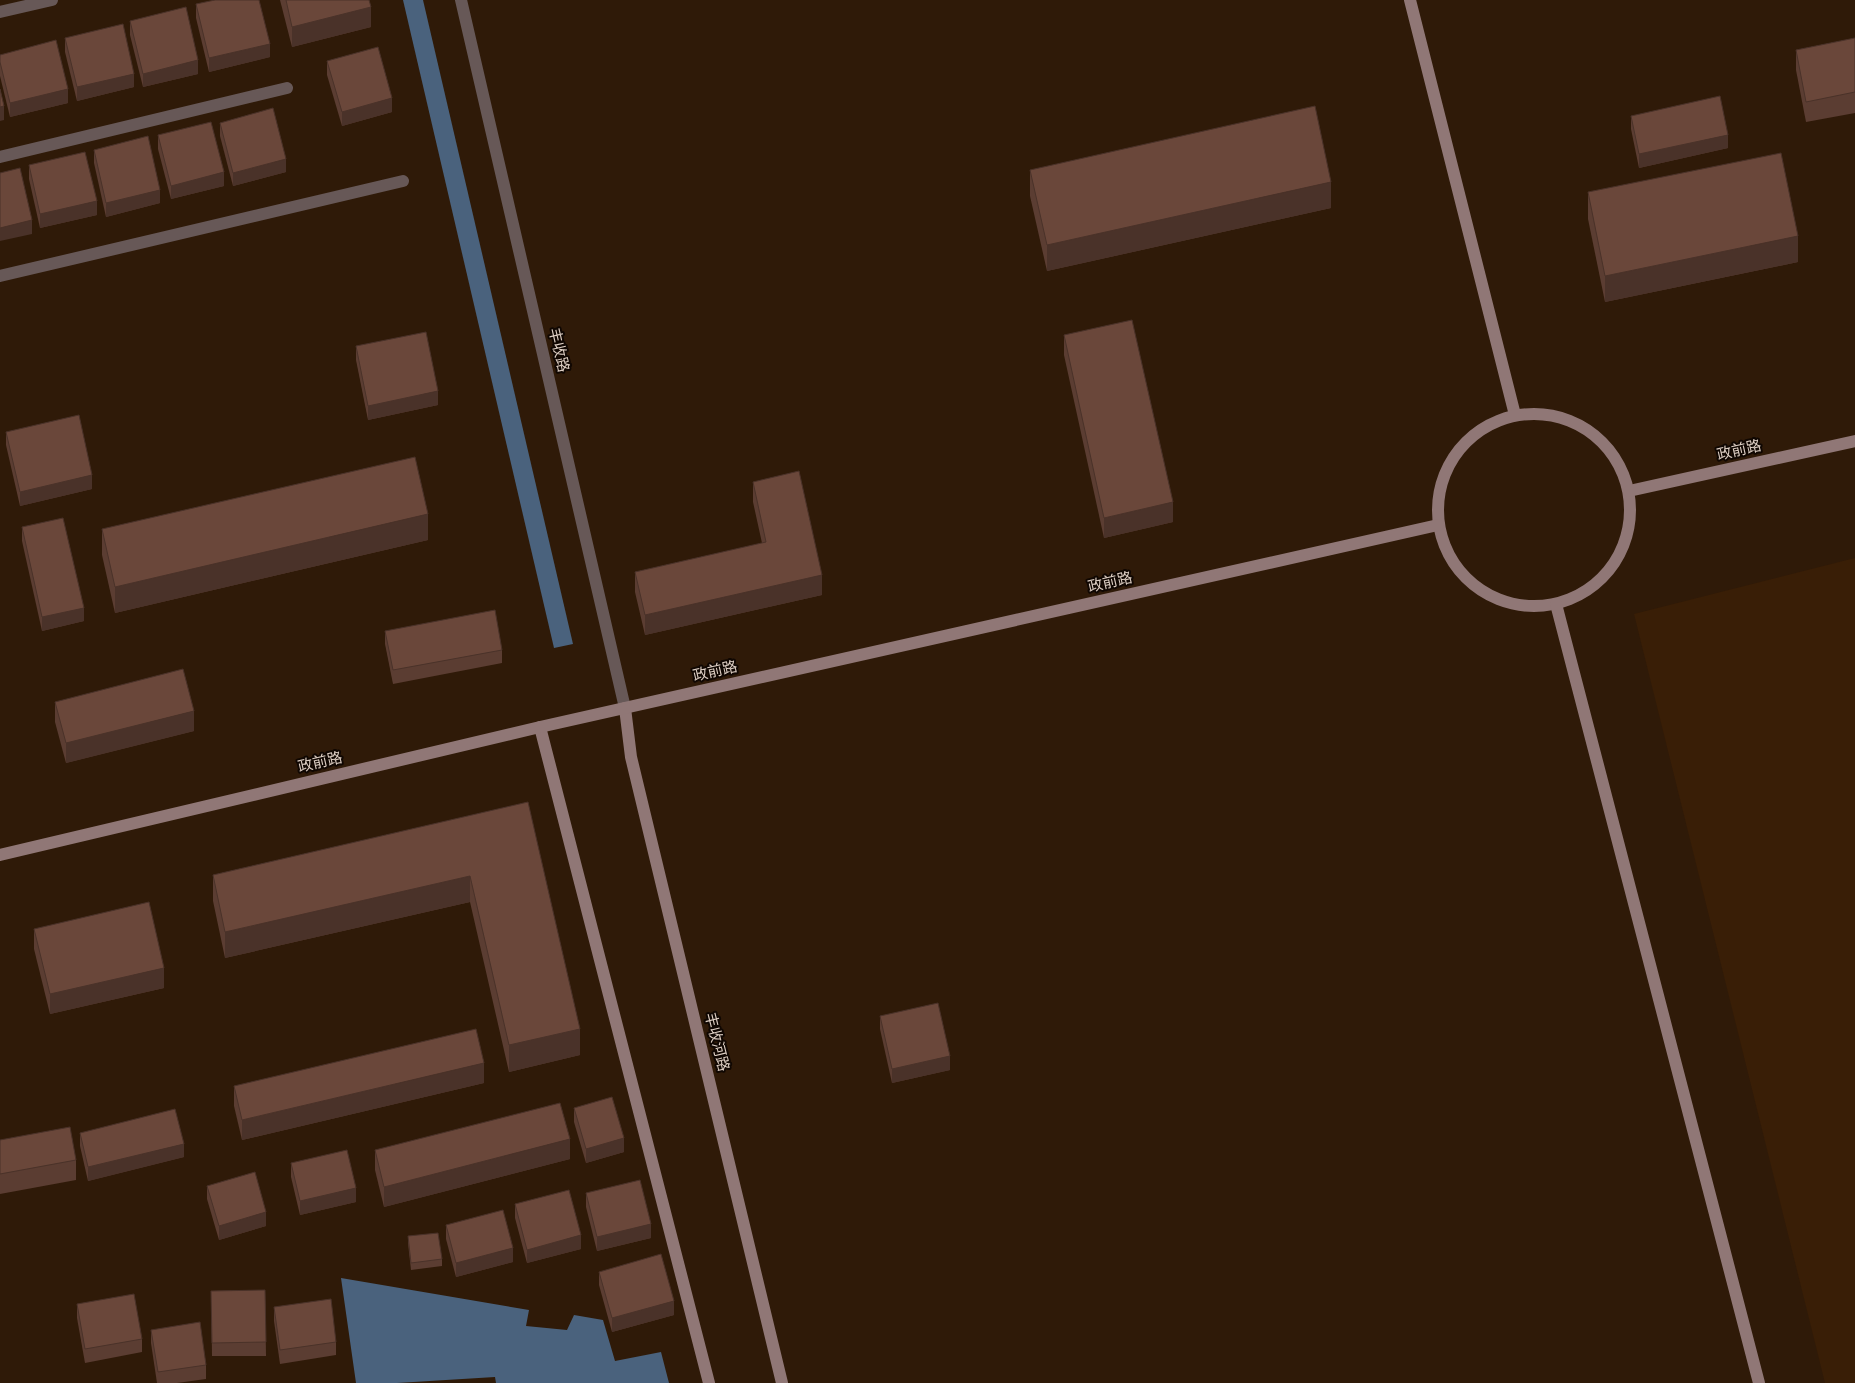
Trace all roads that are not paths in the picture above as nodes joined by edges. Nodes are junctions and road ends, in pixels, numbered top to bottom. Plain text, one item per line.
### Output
1 (52, 0) edge
2 (460, 0) edge
3 (1410, 0) edge
4 (0, 12) edge
5 (287, 88) dead end
6 (0, 157) edge
7 (403, 181) dead end
8 (0, 276) edge
9 (1515, 415) junction
10 (1855, 441) edge
11 (1630, 491) junction
12 (1438, 524) junction
13 (1556, 604) junction
14 (625, 708) junction
15 (540, 727) junction
16 (0, 855) edge
17 (708, 1383) edge
18 (782, 1383) edge
19 (1759, 1383) edge

1 - 4 street
2 - 14 street, 丰收路
3 - 9 street
5 - 6 street
7 - 8 street
9 - 11 street
9 - 12 street
10 - 11 street, 政前路
11 - 13 street
12 - 13 street
12 - 14 street, 政前路
13 - 19 street
14 - 15 street, 政前路
14 - 18 street, 丰收河路
15 - 16 street, 政前路
15 - 17 street

